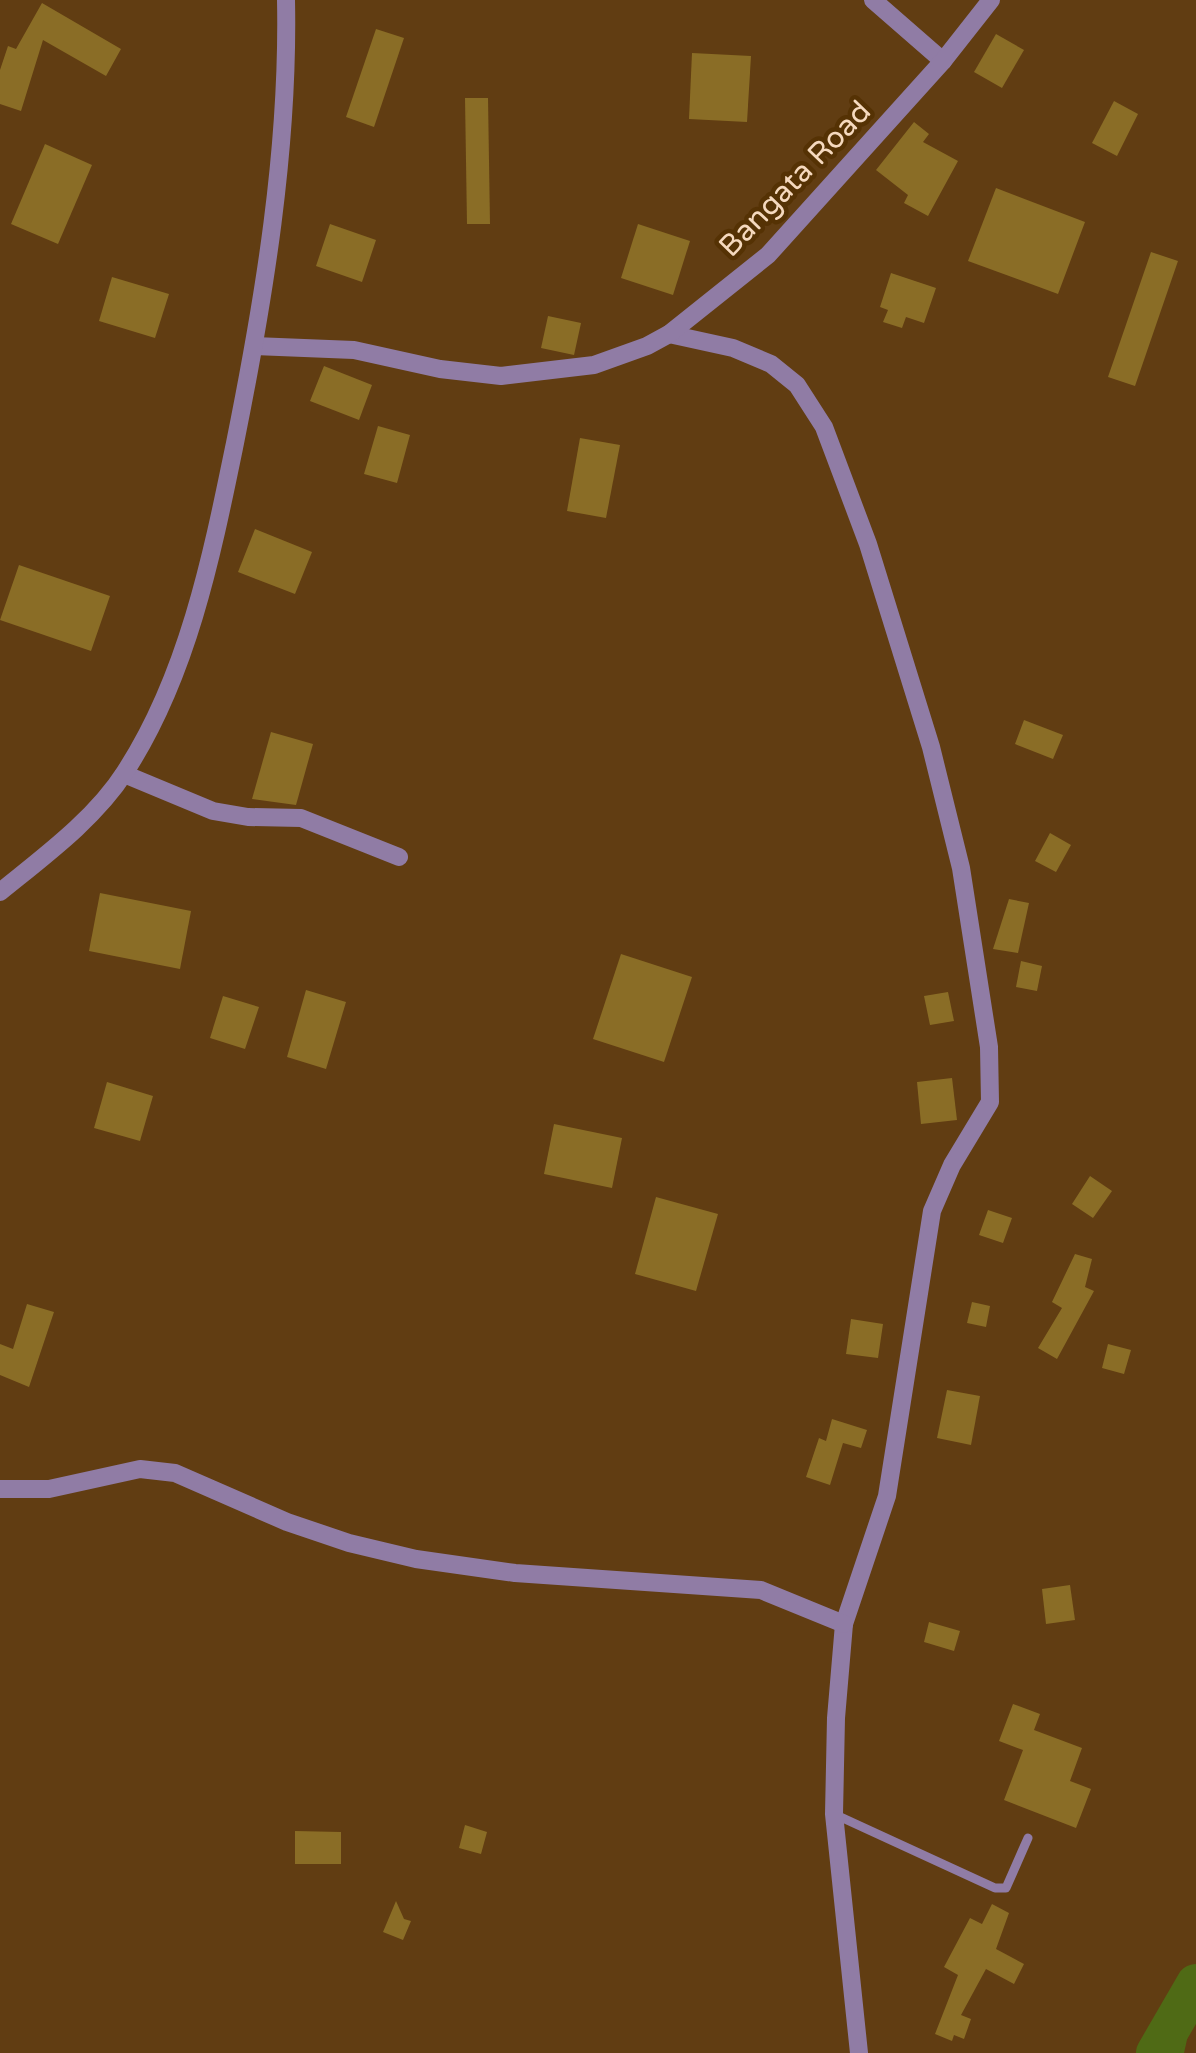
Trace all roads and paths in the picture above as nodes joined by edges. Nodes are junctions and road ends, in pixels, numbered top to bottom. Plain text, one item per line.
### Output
1 (286, 0) edge
2 (873, 0) edge
3 (992, 0) edge
4 (942, 61) junction
5 (669, 334) junction
6 (254, 346) junction
7 (124, 774) junction
8 (399, 857) dead end
9 (0, 892) edge
10 (0, 1490) edge
11 (844, 1624) junction
12 (834, 1814) junction
13 (1028, 1838) dead end
14 (859, 2053) edge

1 - 6 street
2 - 4 street
3 - 4 street, Bangata Road
4 - 5 street, Bangata Road
5 - 6 street, Bangata Road
5 - 11 street
6 - 7 street
7 - 8 street
7 - 9 street
10 - 11 street
11 - 12 street
12 - 13 lane
12 - 14 street

